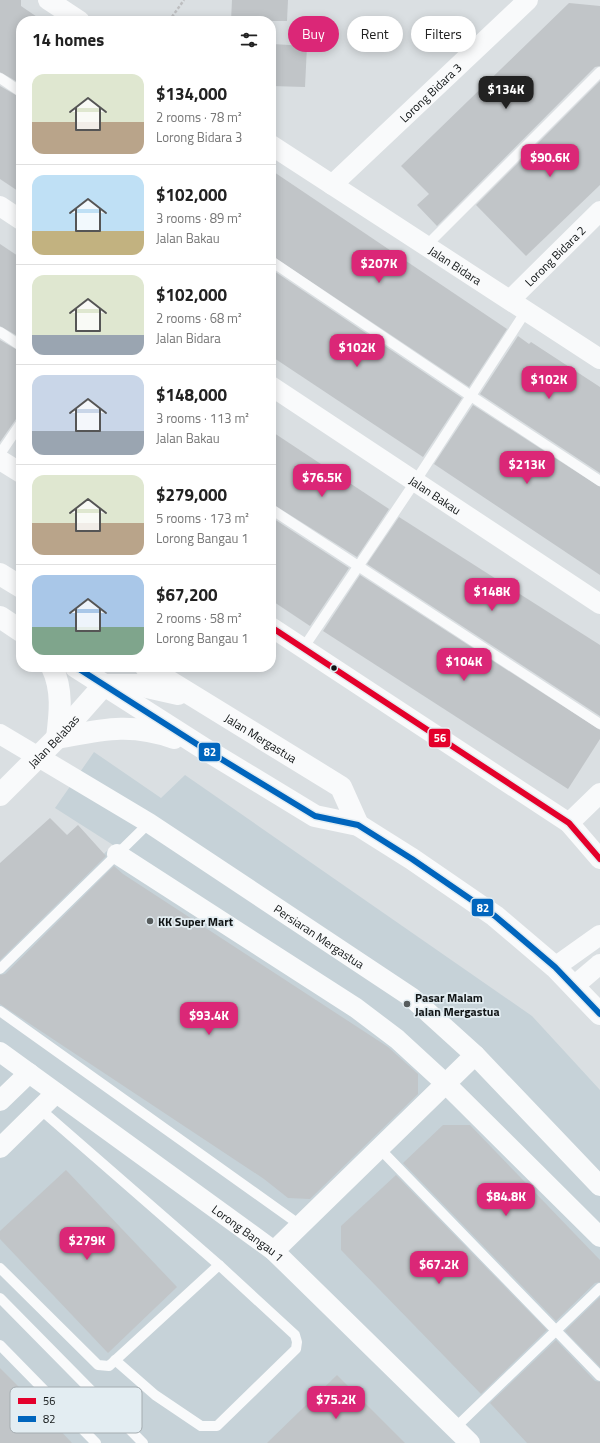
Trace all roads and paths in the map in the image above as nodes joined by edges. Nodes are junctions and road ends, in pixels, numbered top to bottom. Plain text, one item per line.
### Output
1 (48, 0) edge
2 (184, 0) edge
3 (528, 0) edge
4 (72, 16) edge
5 (173, 16) edge
6 (600, 72) edge
7 (0, 78) edge
8 (16, 89) edge
9 (276, 148) edge
10 (332, 185) junction
11 (0, 206) edge
12 (600, 212) edge
13 (16, 217) edge
14 (426, 246) junction
15 (276, 264) edge
16 (518, 306) junction
17 (0, 332) edge
18 (16, 343) edge
19 (600, 359) edge
20 (276, 389) edge
21 (470, 396) junction
22 (16, 430) edge
23 (0, 454) edge
24 (0, 460) edge
25 (16, 470) edge
26 (600, 480) edge
27 (415, 482) junction
28 (276, 512) edge
29 (358, 566) junction
30 (0, 574) edge
31 (16, 584) edge
32 (600, 604) edge
33 (0, 617) edge
34 (16, 628) edge
35 (276, 630) edge
36 (304, 647) junction
37 (53, 672) edge
38 (90, 672) edge
39 (154, 672) edge
40 (102, 676) edge
41 (197, 699) junction
42 (600, 724) edge
43 (0, 734) edge
44 (57, 738) junction
45 (203, 748) junction
46 (38, 758) junction
47 (600, 793) edge
48 (0, 795) edge
49 (149, 822) junction
50 (569, 823) junction
51 (358, 824) junction
52 (117, 854) junction
53 (600, 859) edge
54 (600, 935) edge
55 (600, 964) edge
56 (555, 967) junction
57 (0, 969) edge
58 (574, 986) junction
59 (0, 1011) edge
60 (600, 1014) edge
61 (0, 1052) edge
62 (475, 1055) junction
63 (29, 1073) junction
64 (446, 1084) junction
65 (56, 1093) junction
66 (0, 1101) edge
67 (40, 1109) junction
68 (0, 1148) edge
69 (380, 1148) junction
70 (600, 1186) edge
71 (300, 1225) junction
72 (600, 1237) edge
73 (274, 1251) junction
74 (219, 1265) junction
75 (0, 1268) edge
76 (600, 1288) edge
77 (0, 1298) edge
78 (556, 1331) junction
79 (0, 1345) edge
80 (115, 1360) junction
81 (600, 1376) edge
82 (41, 1387) edge
83 (88, 1387) edge
84 (455, 1428) junction
85 (86, 1433) edge
86 (133, 1433) edge
87 (96, 1443) edge
88 (143, 1443) edge
89 (470, 1443) edge

1 - 4 street
2 - 5 path
3 - 10 street, Lorong Bidara 3
6 - 14 lane
7 - 8 lane
9 - 10 street, Jalan Bidara
10 - 14 street, Jalan Bidara
11 - 13 street
12 - 16 street, Lorong Bidara 2
14 - 16 street, Jalan Bidara
15 - 21 lane
16 - 19 street, Jalan Bidara
16 - 21 lane
17 - 18 lane
20 - 27 street, Jalan Bakau
21 - 26 lane
21 - 27 lane
22 - 23 lane
24 - 25 street
27 - 29 lane
27 - 32 street, Jalan Bakau
28 - 29 lane
29 - 36 lane
29 - 42 lane
30 - 31 main road
33 - 34 main road
35 - 36 street
36 - 50 street
37 - 44 main road
38 - 40 main road
39 - 41 main road, Jalan Mergastua
40 - 41 main road
40 - 44 main road, Jalan Belabas
40 - 45 main road
41 - 51 main road, Jalan Mergastua
43 - 46 street, Persiaran Mergastua
44 - 45 main road
44 - 46 main road, Jalan Belabas
45 - 51 main road
46 - 48 main road, Jalan Belabas
46 - 49 street, Persiaran Mergastua
47 - 50 street
49 - 52 lane
49 - 62 street, Persiaran Mergastua
50 - 53 street
51 - 56 main road
52 - 57 lane
52 - 64 street
54 - 56 street
55 - 58 street
56 - 58 main road
58 - 60 main road
59 - 71 lane
61 - 63 street, Lorong Bangau 1
62 - 64 street
62 - 70 street, Persiaran Mergastua
63 - 65 street, Lorong Bangau 1
63 - 66 street
64 - 69 street
64 - 72 street
65 - 67 street
65 - 73 street, Lorong Bangau 1
67 - 68 street
67 - 74 lane
69 - 71 street
69 - 78 lane
71 - 73 street
73 - 84 street, Lorong Bangau 1
74 - 80 lane
74 - 80 lane
75 - 80 lane
76 - 78 lane
77 - 83 lane
78 - 81 lane
78 - 84 lane
79 - 82 lane
84 - 89 street, Lorong Bangau 1
85 - 87 lane
86 - 88 lane

